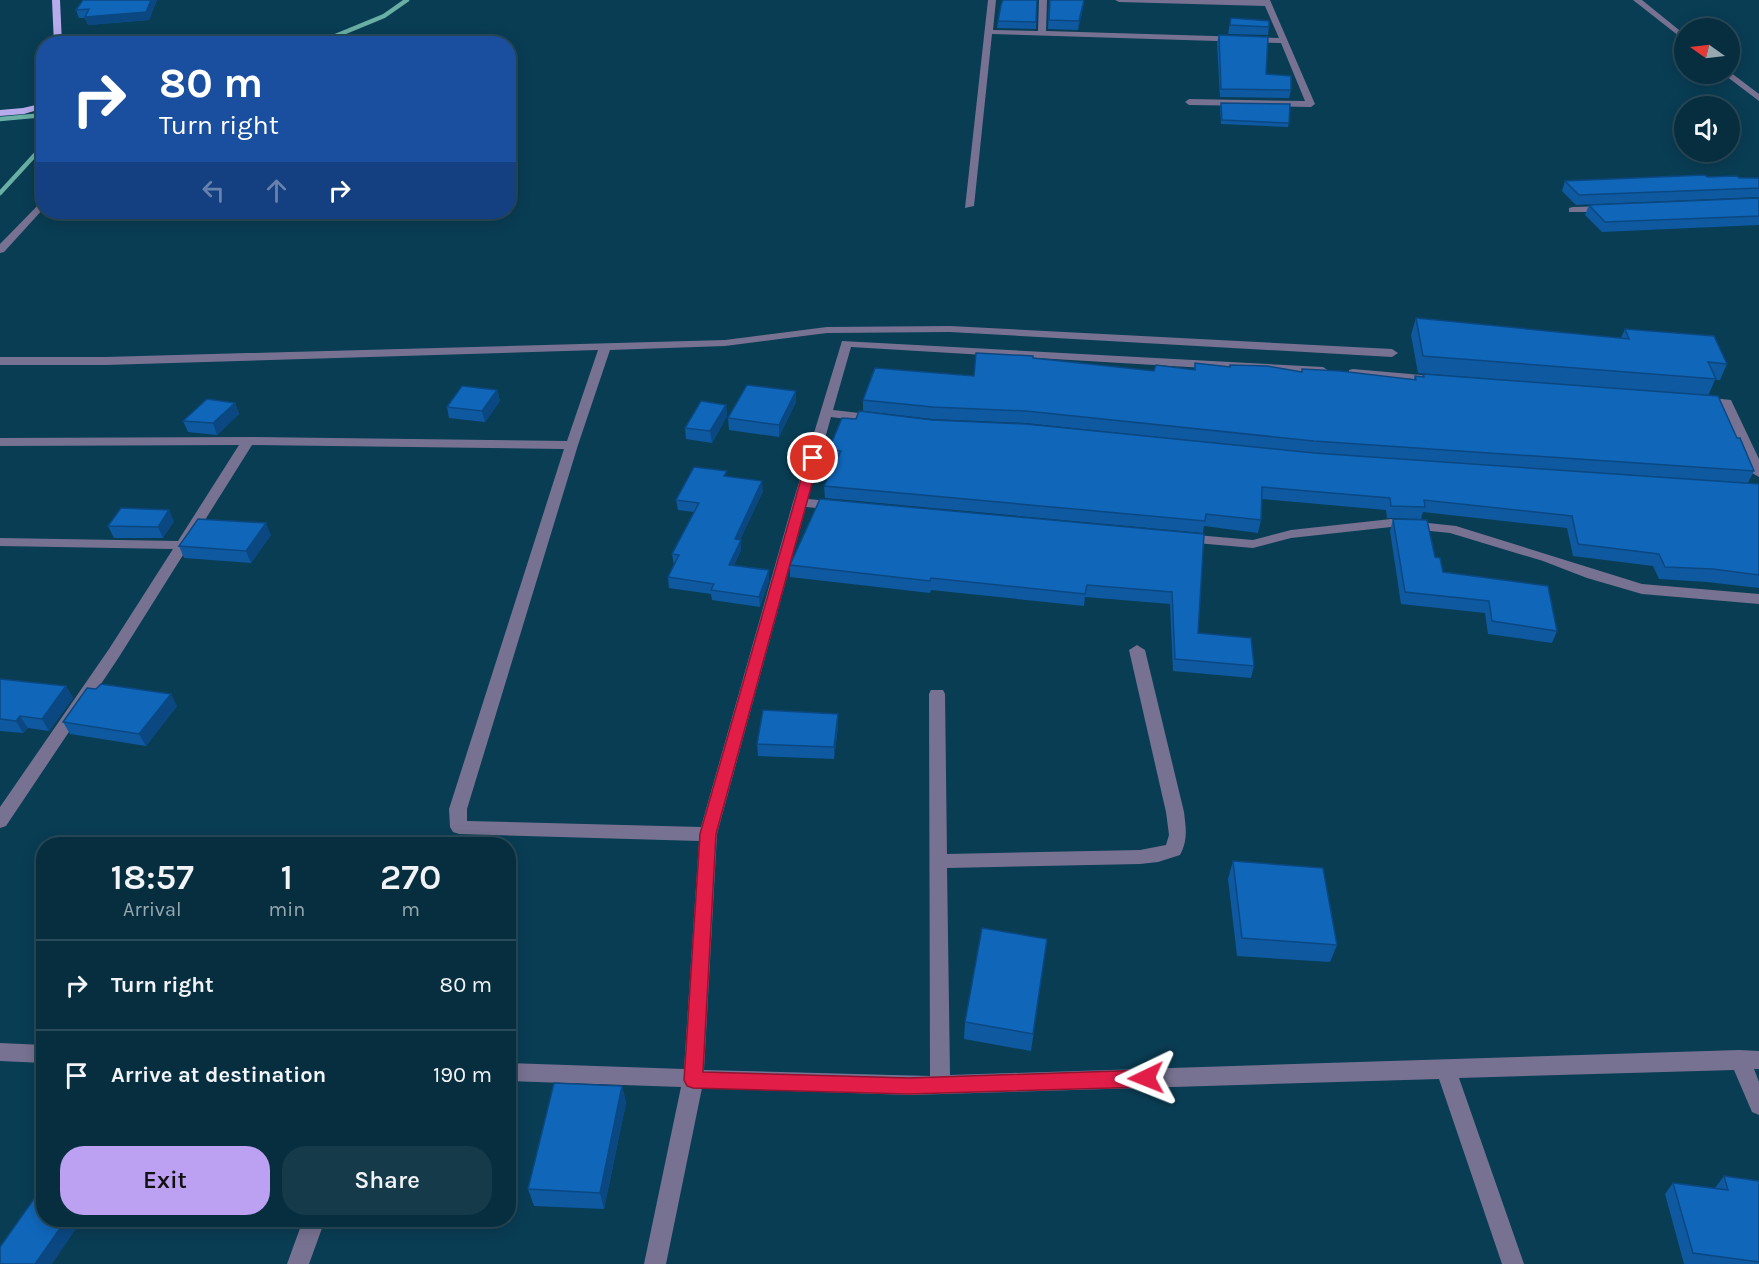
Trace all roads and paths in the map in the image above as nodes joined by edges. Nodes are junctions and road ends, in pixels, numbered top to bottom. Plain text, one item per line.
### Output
1 (56, 0) edge
2 (992, 0) edge
3 (1043, 0) edge
4 (1119, 0) edge
5 (1637, 0) edge
6 (1268, 2) edge
7 (1674, 30) edge
8 (988, 32) junction
9 (1042, 33) junction
10 (58, 36) edge
11 (1284, 41) junction
12 (1740, 83) edge
13 (1759, 98) edge
14 (1190, 102) dead end
15 (36, 107) edge
16 (0, 113) edge
17 (969, 206) dead end
18 (1620, 208) edge
19 (1573, 210) dead end
20 (36, 211) edge
21 (0, 250) edge
22 (606, 345) junction
23 (1392, 353) dead end
24 (0, 361) edge
25 (1443, 381) edge
26 (1692, 400) edge
27 (826, 413) junction
28 (885, 420) edge
29 (248, 441) junction
30 (0, 442) edge
31 (572, 445) junction
32 (1759, 473) edge
33 (800, 502) junction
34 (848, 506) edge
35 (1169, 536) edge
36 (0, 542) edge
37 (182, 545) junction
38 (1759, 599) edge
39 (1137, 650) dead end
40 (937, 694) dead end
41 (0, 821) edge
42 (708, 834) junction
43 (938, 861) junction
44 (0, 1052) edge
45 (36, 1054) edge
46 (1749, 1060) edge
47 (1445, 1068) junction
48 (516, 1072) edge
49 (693, 1080) junction
50 (940, 1085) junction
51 (1759, 1105) edge
52 (311, 1227) edge
53 (298, 1264) edge
54 (655, 1264) edge
55 (1513, 1264) edge

1 - 10 main road
2 - 8 street
3 - 9 street
4 - 6 street
5 - 7 street
6 - 11 street
8 - 9 street
8 - 17 street
9 - 11 street
11 - 14 street
12 - 13 street
15 - 16 main road
18 - 19 street
20 - 21 street
22 - 23 street
22 - 24 street
22 - 31 street
25 - 27 street
26 - 32 street
27 - 28 street
27 - 33 street
29 - 30 street
29 - 31 street
29 - 37 street
31 - 42 street
33 - 34 street
33 - 42 street
35 - 38 street
36 - 37 street
37 - 41 street
39 - 43 street
40 - 43 street
42 - 49 street
43 - 50 street
44 - 45 street
46 - 47 street
46 - 51 street
47 - 50 street
47 - 55 street
48 - 49 street
49 - 50 street
49 - 54 street
52 - 53 street

